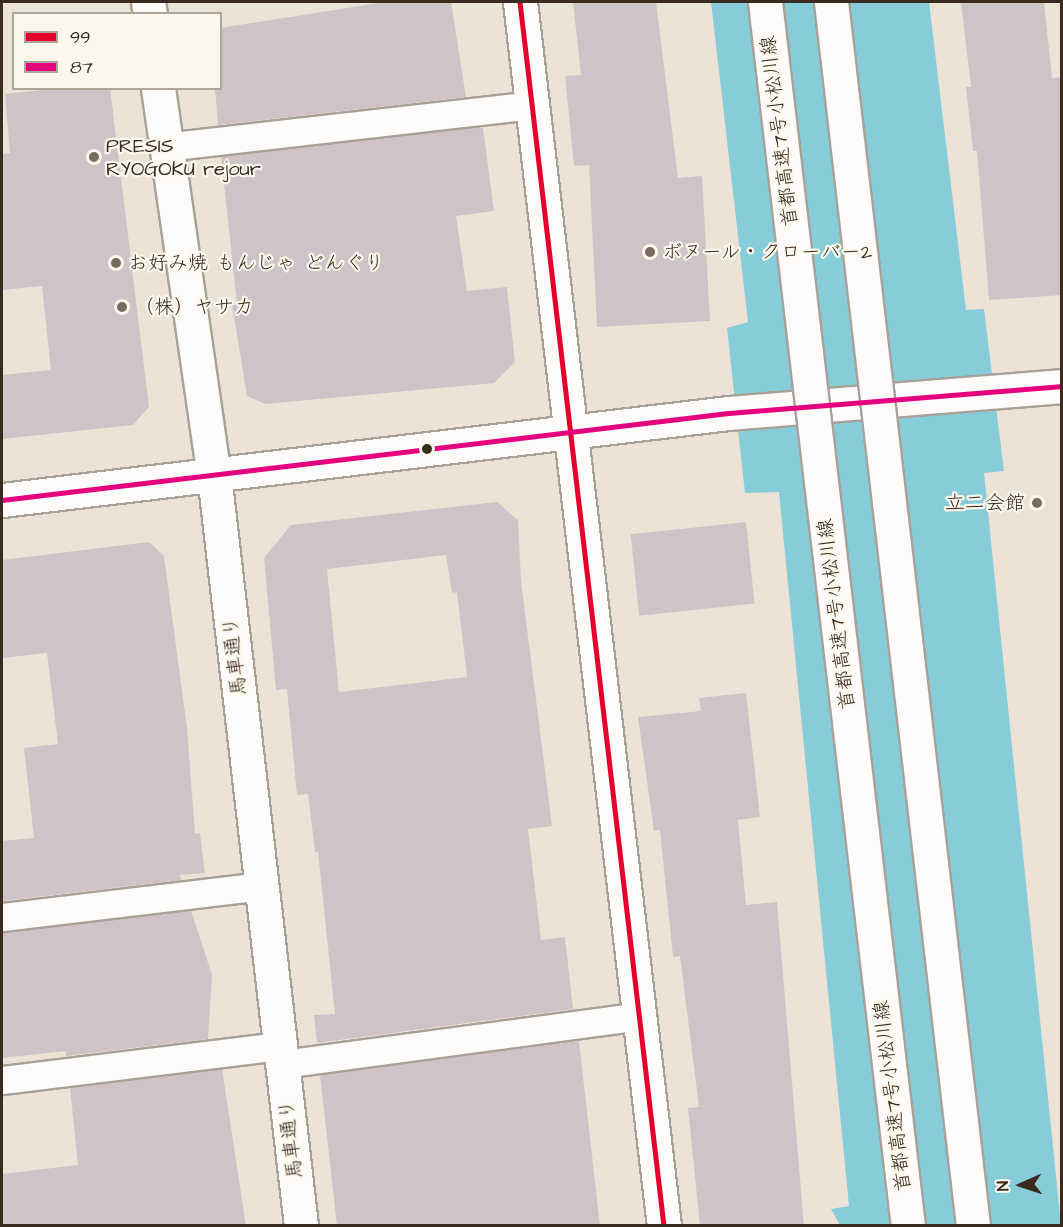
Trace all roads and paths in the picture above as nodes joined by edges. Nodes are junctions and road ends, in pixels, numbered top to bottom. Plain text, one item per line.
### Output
1 (520, 2) edge
2 (765, 2) edge
3 (831, 2) edge
4 (158, 90) edge
5 (532, 105) junction
6 (165, 147) junction
7 (1062, 386) edge
8 (570, 432) junction
9 (214, 475) junction
10 (2, 500) edge
11 (261, 886) junction
12 (2, 917) edge
13 (640, 1016) junction
14 (281, 1055) junction
15 (2, 1080) edge
16 (300, 1226) edge
17 (664, 1226) edge
18 (908, 1226) edge
19 (973, 1226) edge

1 - 5 main road
2 - 18 main road, 首都高速7号小松川線, bridge
3 - 19 main road, bridge
4 - 6 main road, 馬車通り
5 - 6 lane
5 - 8 main road
6 - 9 main road, 馬車通り
7 - 8 main road, bridge
8 - 9 main road
8 - 13 main road
9 - 10 main road
9 - 11 main road, 馬車通り
11 - 12 lane
11 - 14 main road, 馬車通り
13 - 14 lane
13 - 17 main road
14 - 15 lane
14 - 16 main road, 馬車通り

